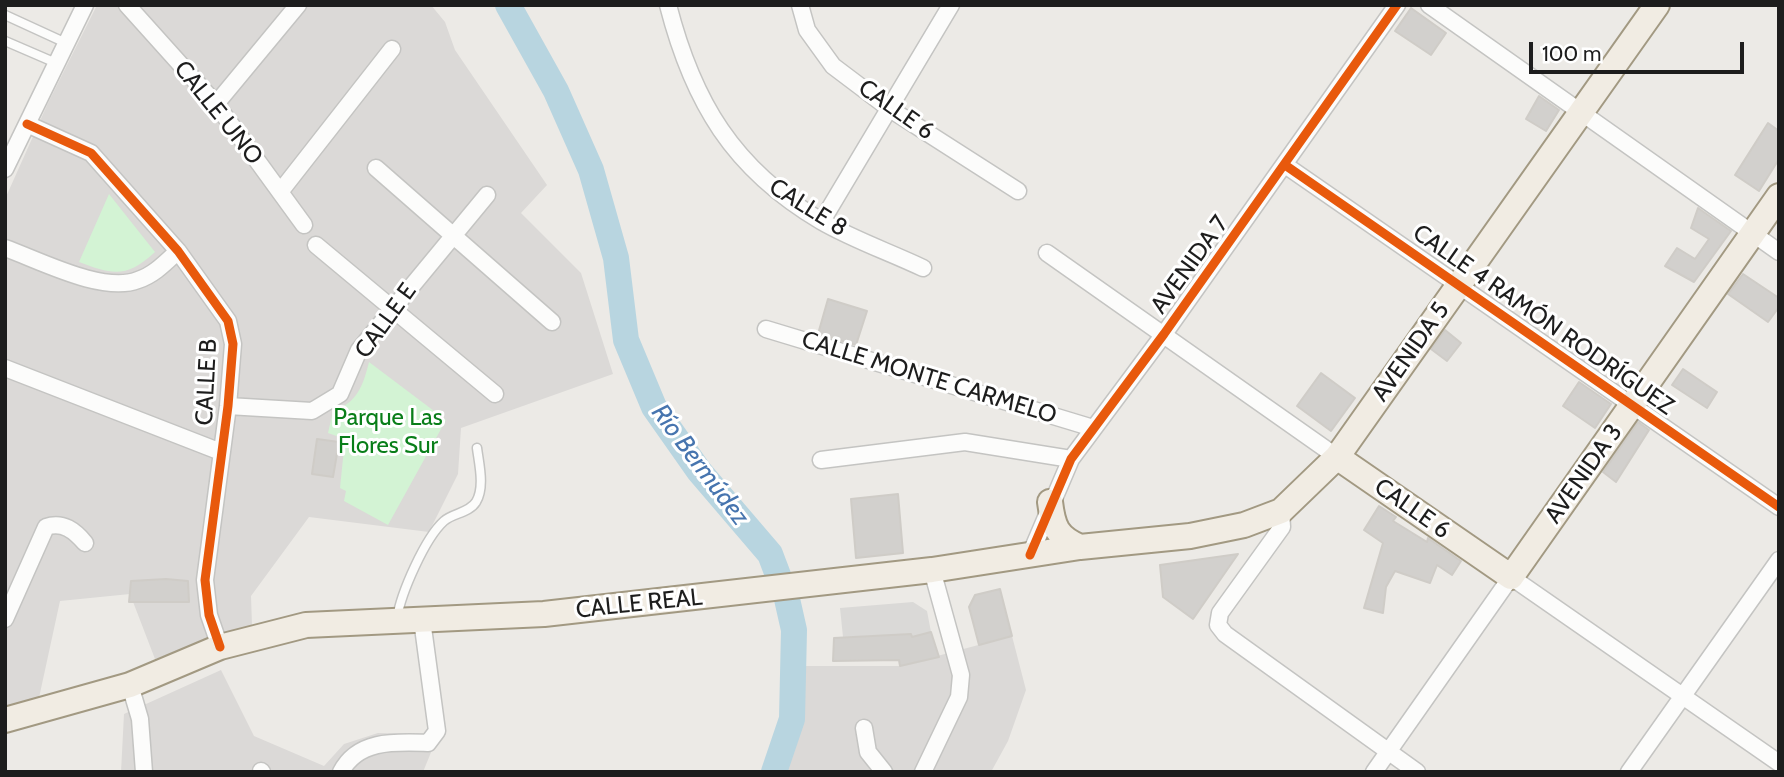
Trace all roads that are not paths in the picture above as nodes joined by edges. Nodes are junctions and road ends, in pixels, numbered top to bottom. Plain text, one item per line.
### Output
1 (85, 5) edge
2 (127, 5) edge
3 (298, 5) edge
4 (668, 5) edge
5 (800, 5) edge
6 (951, 5) edge
7 (1397, 5) edge
8 (1429, 5) edge
9 (1657, 5) edge
10 (5, 15) edge
11 (5, 41) edge
12 (66, 43) junction
13 (392, 49) dead end
14 (56, 64) junction
15 (216, 104) junction
16 (890, 109) junction
17 (1581, 113) junction
18 (27, 124) junction
19 (1285, 165) junction
20 (376, 168) dead end
21 (5, 169) edge
22 (1018, 191) dead end
23 (280, 192) junction
24 (486, 195) dead end
25 (1779, 196) edge
26 (822, 222) junction
27 (304, 225) dead end
28 (1752, 233) junction
29 (452, 236) junction
30 (316, 245) dead end
31 (5, 248) edge
32 (178, 251) junction
33 (1779, 252) edge
34 (1046, 253) dead end
35 (923, 268) dead end
36 (1458, 284) junction
37 (391, 309) junction
38 (552, 322) dead end
39 (766, 329) dead end
40 (1164, 334) junction
41 (5, 369) edge
42 (495, 394) dead end
43 (228, 406) junction
44 (1633, 407) junction
45 (1093, 428) junction
46 (477, 448) dead end
47 (221, 452) junction
48 (1337, 457) junction
49 (1072, 459) junction
50 (821, 460) dead end
51 (1050, 502) junction
52 (1779, 507) edge
53 (1281, 511) junction
54 (85, 544) dead end
55 (1080, 547) junction
56 (1030, 555) junction
57 (1779, 560) edge
58 (932, 570) junction
59 (1511, 577) junction
60 (5, 619) edge
61 (397, 621) junction
62 (422, 621) junction
63 (220, 647) junction
64 (130, 685) junction
65 (1683, 694) junction
66 (5, 720) edge
67 (864, 728) dead end
68 (1387, 751) junction
69 (1779, 763) edge
70 (341, 770) edge
71 (144, 772) edge
72 (884, 772) edge
73 (923, 772) edge
74 (1374, 772) edge
75 (1417, 772) edge
76 (1629, 772) edge

1 - 12 street
2 - 15 street, CALLE UNO
3 - 15 street
4 - 26 street, CALLE 8
5 - 16 street, CALLE 6
6 - 16 street
7 - 19 street, AVENIDA 7
8 - 17 street
9 - 17 main road, AVENIDA 5
10 - 12 lane
11 - 14 lane
12 - 14 street
13 - 23 street
14 - 18 street
15 - 23 street, CALLE UNO
16 - 22 street, CALLE 6
16 - 26 street
17 - 28 street
17 - 36 main road, AVENIDA 5
18 - 21 street
18 - 32 street, CALLE B
19 - 36 street, CALLE 4 RAMÓN RODRÍGUEZ
19 - 40 street, AVENIDA 7
20 - 29 street
23 - 27 street, CALLE UNO
24 - 29 street, CALLE E
25 - 28 main road, AVENIDA 3
26 - 35 street, CALLE 8
28 - 33 street
28 - 44 main road, AVENIDA 3
29 - 37 street, CALLE E
29 - 38 street
30 - 37 street
31 - 32 street
32 - 43 street, CALLE B
34 - 40 street, CALLE 6
36 - 44 street, CALLE 4 RAMÓN RODRÍGUEZ
36 - 48 main road, AVENIDA 5
37 - 42 street
37 - 43 street, CALLE E
39 - 45 street, CALLE MONTE CARMELO
40 - 45 street, AVENIDA 7
40 - 48 street, CALLE 6
41 - 47 street
43 - 47 street, CALLE B
44 - 52 street, CALLE 4 RAMÓN RODRÍGUEZ
44 - 59 main road, AVENIDA 3
45 - 49 street, AVENIDA 7
46 - 61 lane
47 - 63 street, CALLE B
48 - 53 main road, AVENIDA 5
48 - 59 main road, CALLE 6
49 - 50 street
49 - 51 street, AVENIDA 7
51 - 55 main road
51 - 56 street, AVENIDA 7
53 - 55 main road, CALLE REAL
53 - 68 street, AVENIDA 5
54 - 60 street
55 - 56 main road, CALLE REAL
56 - 58 main road, CALLE REAL
57 - 65 street
58 - 62 main road, CALLE REAL
58 - 73 street
59 - 65 street, CALLE 6
59 - 68 street, AVENIDA 3
61 - 62 main road, CALLE REAL
61 - 63 main road, CALLE REAL
62 - 70 street
63 - 64 main road, CALLE REAL
64 - 66 main road, CALLE REAL
64 - 71 street
65 - 69 street, CALLE 6
65 - 76 street
67 - 72 street
68 - 74 street, AVENIDA 3
68 - 75 street

